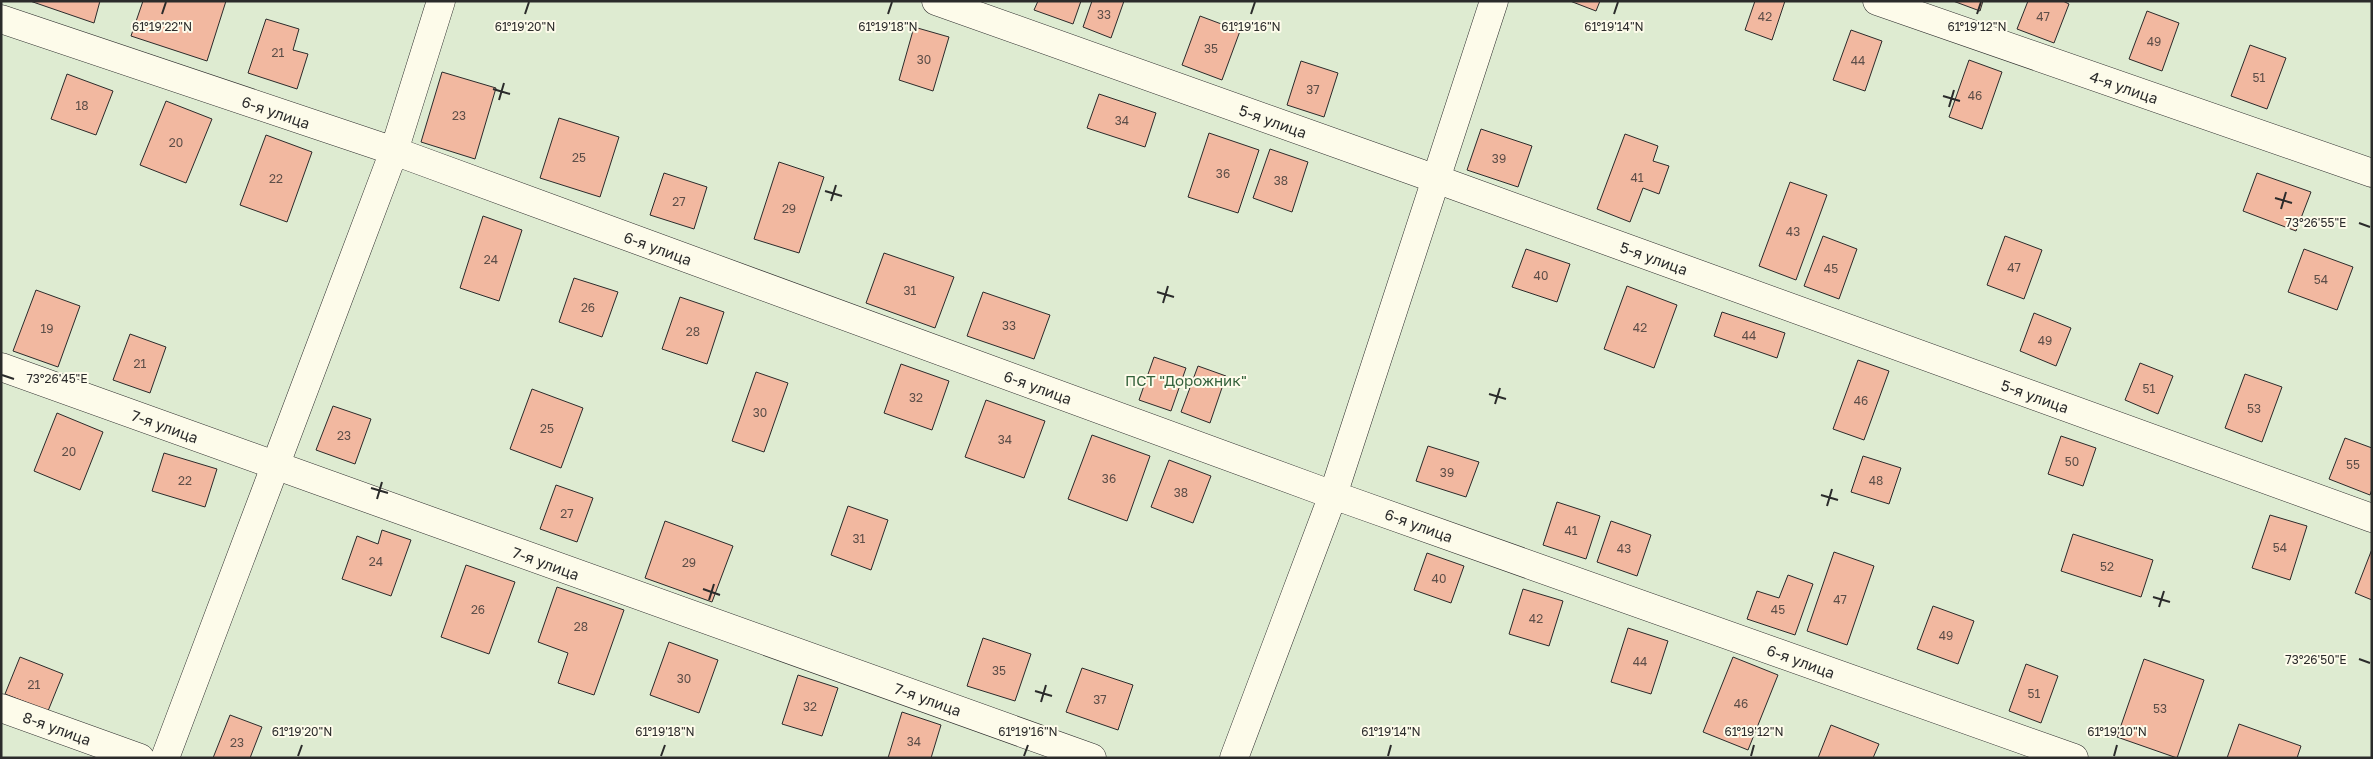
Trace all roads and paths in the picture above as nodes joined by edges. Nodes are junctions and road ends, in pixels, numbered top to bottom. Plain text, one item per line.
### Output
1 (441, 1) edge
2 (936, 1) edge
3 (1494, 1) edge
4 (1877, 1) edge
5 (1, 19) edge
6 (394, 151) junction
7 (2372, 174) edge
8 (1436, 179) junction
9 (1, 367) edge
10 (274, 466) junction
11 (1333, 495) junction
12 (2372, 518) edge
13 (1, 708) edge
14 (140, 758) edge
15 (165, 758) edge
16 (1092, 758) edge
17 (1234, 758) edge
18 (2074, 758) edge

1 - 6 street
2 - 8 street, 5-я улица
3 - 8 street
4 - 7 street, 4-я улица
5 - 6 street, 6-я улица
6 - 10 street
6 - 11 street, 6-я улица
8 - 11 street
8 - 12 street, 5-я улица
9 - 10 street, 7-я улица
10 - 15 street
10 - 16 street, 7-я улица
11 - 17 street
11 - 18 street, 6-я улица
13 - 14 street, 8-я улица

